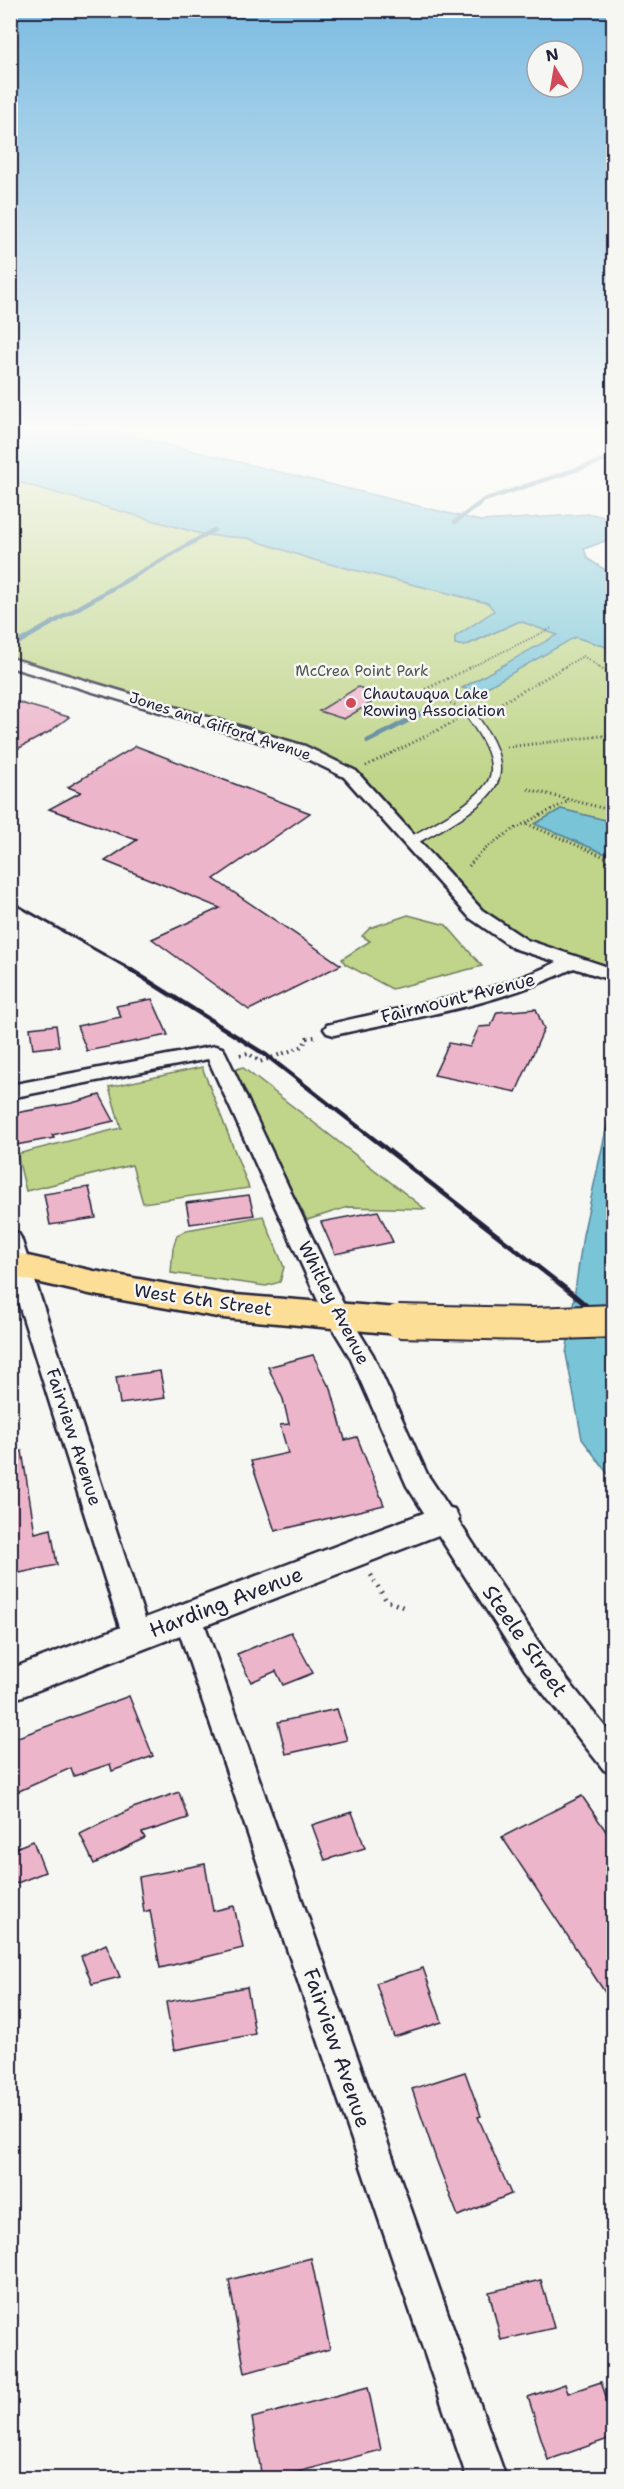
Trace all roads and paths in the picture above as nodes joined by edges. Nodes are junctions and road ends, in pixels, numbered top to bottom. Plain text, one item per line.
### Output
1 (552, 628) dead end
2 (10, 662) edge
3 (614, 677) edge
4 (469, 712) junction
5 (610, 735) dead end
6 (524, 745) dead end
7 (350, 774) junction
8 (528, 789) dead end
9 (569, 801) junction
10 (614, 811) edge
11 (526, 823) junction
12 (410, 842) junction
13 (614, 861) edge
14 (469, 866) dead end
15 (572, 962) junction
16 (614, 975) edge
17 (326, 1033) joint
18 (260, 1062) dead end
19 (10, 1092) edge
20 (13, 1256) edge
21 (337, 1316) junction
22 (614, 1321) edge
23 (442, 1519) junction
24 (370, 1574) dead end
25 (405, 1608) dead end
26 (188, 1617) junction
27 (137, 1637) junction
28 (10, 1685) edge
29 (614, 1761) edge
30 (487, 2478) edge

1 - 4 path
2 - 7 street, Jones and Gifford Avenue
3 - 4 path
4 - 7 path
4 - 12 lane
5 - 6 path
7 - 12 street, Jones and Gifford Avenue
8 - 9 path
9 - 10 path
9 - 11 path
11 - 13 path
11 - 14 path
12 - 15 street, Jones and Gifford Avenue
15 - 16 street
15 - 17 street, Fairmount Avenue
17 - 18 path
19 - 21 street, Whitley Avenue
20 - 21 main road, West 6th Street
20 - 27 street, Fairview Avenue
21 - 22 main road, West 6th Street, bridge
21 - 23 street, Whitley Avenue
23 - 26 street, Harding Avenue
23 - 29 street, Steele Street
24 - 25 path
26 - 27 street, Harding Avenue
26 - 30 street, Fairview Avenue
27 - 28 street, Harding Avenue

